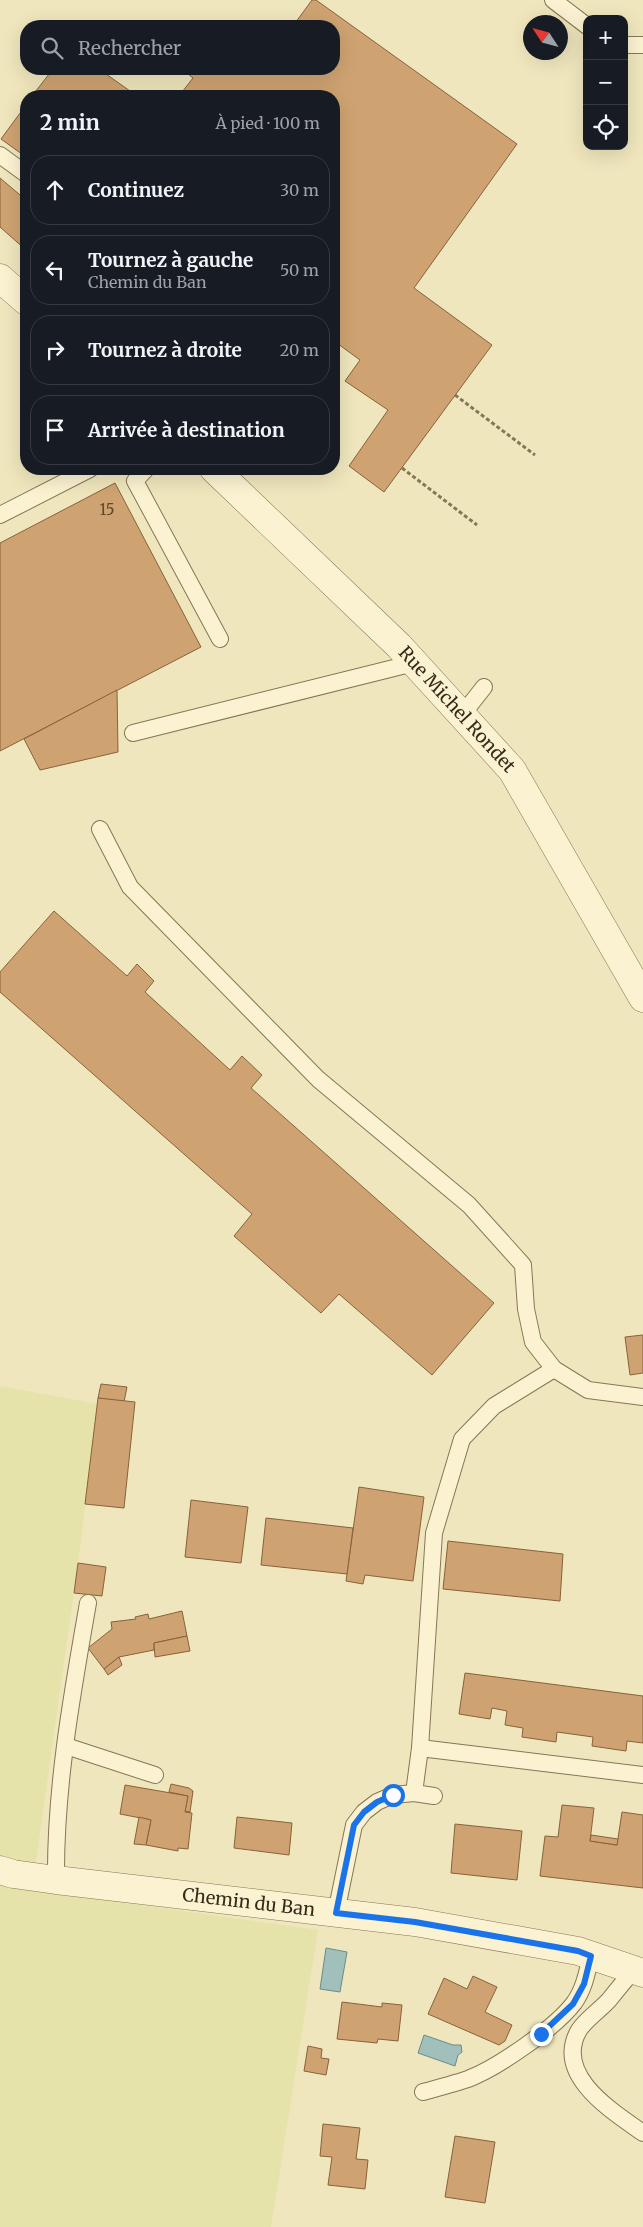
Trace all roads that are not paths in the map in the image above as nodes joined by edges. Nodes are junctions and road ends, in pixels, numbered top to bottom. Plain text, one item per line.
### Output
1 (553, 0) edge
2 (583, 23) edge
3 (628, 45) edge
4 (643, 45) edge
5 (0, 155) edge
6 (20, 170) edge
7 (0, 278) edge
8 (20, 296) edge
9 (78, 475) edge
10 (131, 475) edge
11 (221, 475) edge
12 (0, 515) edge
13 (220, 639) dead end
14 (414, 663) junction
15 (484, 687) dead end
16 (462, 715) junction
17 (133, 733) dead end
18 (100, 829) dead end
19 (643, 998) edge
20 (554, 1369) junction
21 (643, 1397) edge
22 (88, 1603) dead end
23 (66, 1746) junction
24 (420, 1748) junction
25 (643, 1774) edge
26 (155, 1775) dead end
27 (414, 1793) junction
28 (434, 1796) dead end
29 (0, 1870) edge
30 (56, 1880) junction
31 (336, 1913) junction
32 (591, 1956) junction
33 (638, 1972) edge
34 (423, 2092) dead end
35 (643, 2133) edge

1 - 2 lane
3 - 4 lane
5 - 6 lane
7 - 8 street
9 - 12 lane
10 - 13 lane
11 - 14 street, Rue Michel Rondet
14 - 16 street, Rue Michel Rondet
14 - 17 lane
15 - 16 lane
16 - 19 street, Rue Michel Rondet
18 - 20 lane
20 - 21 lane
20 - 24 lane
22 - 23 lane
23 - 26 lane
23 - 30 lane
24 - 25 lane
24 - 27 lane
27 - 28 lane
27 - 31 lane
29 - 30 street, Chemin du Ban
30 - 31 street, Chemin du Ban
31 - 32 street, Chemin du Ban
32 - 33 street, Chemin du Ban
32 - 34 lane
33 - 35 lane

